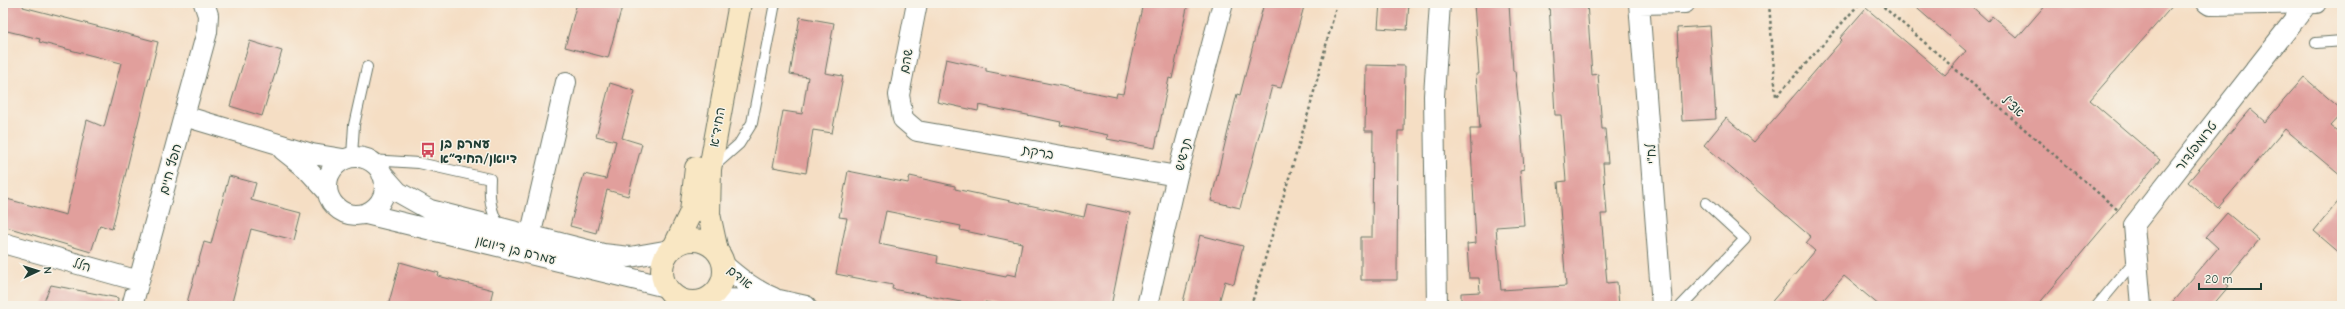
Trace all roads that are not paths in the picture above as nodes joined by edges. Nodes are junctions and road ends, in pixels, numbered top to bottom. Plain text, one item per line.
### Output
1 (204, 3) edge
2 (724, 3) edge
3 (740, 3) edge
4 (775, 3) edge
5 (917, 3) edge
6 (1223, 3) edge
7 (1440, 3) edge
8 (1685, 3) edge
9 (2207, 3) edge
10 (2312, 3) edge
11 (1639, 4) edge
12 (2342, 41) edge
13 (2316, 43) dead end
14 (367, 67) dead end
15 (566, 82) dead end
16 (184, 116) junction
17 (903, 119) joint
18 (271, 142) junction
19 (362, 162) junction
20 (710, 169) junction
21 (1177, 176) junction
22 (327, 192) junction
23 (1706, 203) dead end
24 (366, 214) junction
25 (501, 229) junction
26 (530, 237) junction
27 (3, 243) edge
28 (672, 248) junction
29 (720, 257) junction
30 (2137, 258) junction
31 (139, 281) junction
32 (669, 295) edge
33 (779, 300) junction
34 (699, 302) edge
35 (132, 306) edge
36 (806, 306) edge
37 (1147, 306) edge
38 (1436, 306) edge
39 (1662, 306) edge
40 (1681, 306) edge
41 (2096, 306) edge
42 (2141, 306) edge

1 - 16 street, חפץ חיים
2 - 28 street, החיד"א
3 - 20 street, החיד"א
4 - 20 lane
5 - 17 street, שהם
6 - 21 street, תרשיש
7 - 38 street
8 - 11 street
9 - 10 street
10 - 30 street, טרומפלדור
11 - 39 street, לח"י
12 - 13 lane
14 - 19 lane
15 - 26 street, עמרם בן דיוואן
16 - 18 street
16 - 31 street, חפץ חיים
17 - 21 street, ברקת
18 - 19 street
18 - 22 street
19 - 22 street
19 - 24 street
19 - 25 street, עמרם בן דיוואן
19 - 25 lane
20 - 29 street, החיד"א
21 - 37 street, תרשיש
22 - 24 street
23 - 40 lane
24 - 32 street, עמרם בן דיוואן
25 - 26 street, עמרם בן דיוואן
26 - 28 street, עמרם בן דיוואן
27 - 31 street, הלל
28 - 29 street
28 - 32 street
29 - 33 street, אודם
29 - 34 street
30 - 41 lane
30 - 42 street
31 - 35 street, חפץ חיים
32 - 34 street
33 - 34 street, אודם
33 - 36 street, אודם

